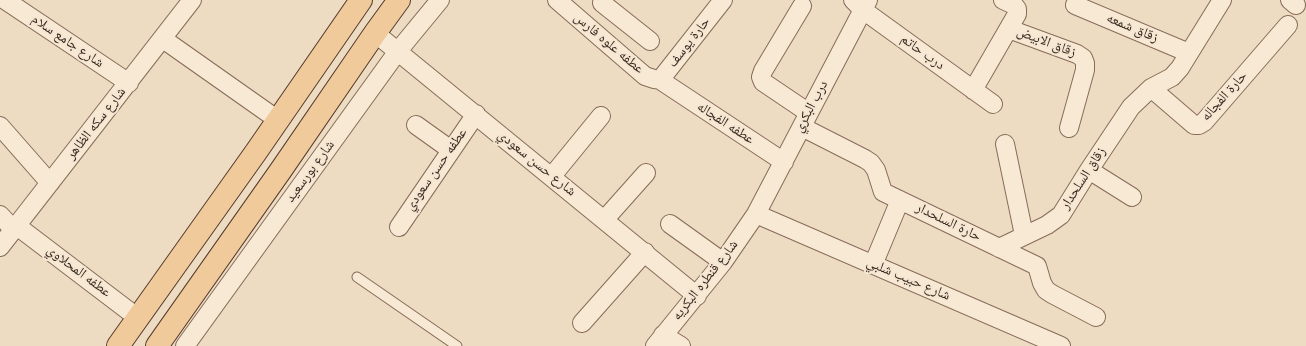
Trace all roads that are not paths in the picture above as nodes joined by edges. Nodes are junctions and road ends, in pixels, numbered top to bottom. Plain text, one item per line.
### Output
1 (5, 0) edge
2 (192, 0) edge
3 (361, 0) edge
4 (399, 0) edge
5 (440, 0) edge
6 (557, 0) edge
7 (723, 0) edge
8 (1003, 0) edge
9 (1222, 0) edge
10 (604, 1) edge
11 (861, 3) edge
12 (1075, 5) dead end
13 (802, 6) dead end
14 (585, 24) junction
15 (1288, 25) dead end
16 (1009, 29) junction
17 (375, 32) junction
18 (163, 39) junction
19 (650, 41) dead end
20 (398, 51) junction
21 (1189, 53) junction
22 (129, 83) junction
23 (665, 83) junction
24 (1151, 88) junction
25 (972, 90) junction
26 (992, 104) dead end
27 (476, 114) junction
28 (601, 116) dead end
29 (278, 120) junction
30 (806, 120) junction
31 (416, 125) dead end
32 (0, 126) edge
33 (1069, 128) dead end
34 (1005, 144) dead end
35 (452, 150) junction
36 (784, 162) junction
37 (1089, 170) junction
38 (646, 173) dead end
39 (552, 176) junction
40 (50, 184) junction
41 (1132, 197) dead end
42 (900, 200) junction
43 (756, 214) junction
44 (0, 215) edge
45 (605, 220) junction
46 (670, 224) dead end
47 (399, 227) dead end
48 (15, 228) junction
49 (1024, 235) junction
50 (0, 247) edge
51 (999, 248) junction
52 (645, 252) junction
53 (723, 262) junction
54 (874, 265) junction
55 (357, 277) dead end
56 (697, 296) junction
57 (1096, 317) dead end
58 (138, 318) junction
59 (582, 323) dead end
60 (659, 341) edge
61 (118, 346) edge
62 (157, 346) edge
63 (186, 346) edge
64 (457, 346) edge
65 (681, 346) edge
66 (1061, 346) edge

1 - 22 street, شارع جامع سلام
2 - 18 street, شارع سكه الظاهر
3 - 29 main road
4 - 17 main road, شارع بورسعيد
5 - 20 street, شارع بورسعيد
6 - 14 street, عطفه علوه فارس
7 - 23 street, حارة يوسف
8 - 16 street
9 - 21 street
10 - 14 street
10 - 19 street
11 - 25 street, درب حاتم
11 - 30 street, درب البكري
12 - 21 street, زقاق شمعه
13 - 30 street, حارة السلحدار
14 - 23 street, عطفه علوه فارس
15 - 24 street, حارة الفجاله
16 - 25 street
16 - 33 street, زقاق الابيض
17 - 20 street, شارع حسن سعودي
17 - 62 main road, شارع بورسعيد
18 - 22 street, شارع سكه الظاهر
18 - 29 street
20 - 27 street, شارع حسن سعودي
20 - 63 street, شارع بورسعيد
21 - 24 street
22 - 40 street, شارع سكه الظاهر
23 - 36 street, عطفه الفجاله
24 - 37 street, زقاق السلحدار
25 - 26 street, درب حاتم
27 - 35 street, عطفه حسن سعودي
27 - 39 street, شارع حسن سعودي
28 - 39 street
29 - 58 main road
30 - 36 street, درب البكري
30 - 42 street, حارة السلحدار
31 - 35 street
32 - 40 street
34 - 49 street
35 - 47 street, عطفه حسن سعودي
36 - 43 street, درب البكري
37 - 41 street
37 - 49 street, زقاق السلحدار
38 - 45 street
39 - 45 street, شارع حسن سعودي
40 - 48 street, شارع سكه الظاهر
42 - 51 street, حارة السلحدار
42 - 54 street
43 - 53 street, شارع قنطره البكريه
43 - 54 street, شارع حبيب شلبي
44 - 48 street, عطفه المحلاوي
45 - 52 street, شارع حسن سعودي
46 - 53 street
48 - 50 street, شارع سكه الظاهر
48 - 58 street, عطفه المحلاوي
49 - 51 street, زقاق السلحدار
51 - 57 street, حارة السلحدار
52 - 56 street, شارع حسن سعودي
52 - 59 street
53 - 56 street, شارع قنطره البكريه
54 - 66 street, شارع حبيب شلبي
55 - 64 lane
56 - 60 street, شارع قنطره البكريه
58 - 61 main road
60 - 65 street

